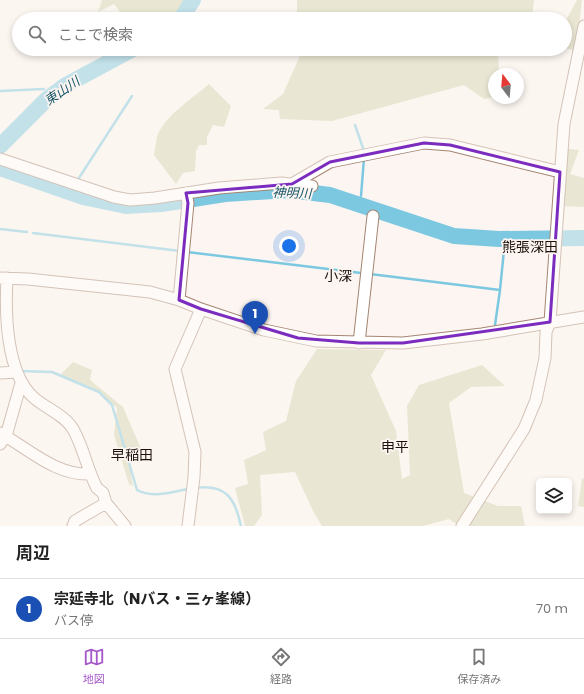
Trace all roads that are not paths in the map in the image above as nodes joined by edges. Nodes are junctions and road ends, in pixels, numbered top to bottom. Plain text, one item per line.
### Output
1 (584, 26) edge
2 (0, 159) edge
3 (560, 172) junction
4 (292, 184) junction
5 (312, 186) dead end
6 (187, 197) junction
7 (373, 216) dead end
8 (4, 278) edge
9 (179, 300) junction
10 (201, 309) junction
11 (584, 317) edge
12 (550, 322) junction
13 (359, 343) junction
14 (17, 372) junction
15 (0, 373) edge
16 (21, 383) junction
17 (2, 437) edge
18 (91, 474) junction
19 (106, 503) junction
20 (73, 526) edge
21 (125, 526) edge
22 (188, 526) edge
23 (462, 526) edge

1 - 3 street
2 - 6 street
3 - 4 street
3 - 12 street
4 - 5 street
4 - 6 street
6 - 9 street
7 - 13 street
8 - 9 street
8 - 14 street
9 - 10 street
10 - 13 street
10 - 22 street
11 - 12 street
12 - 13 street
12 - 23 street
14 - 15 street
14 - 16 street
16 - 17 street
16 - 18 street
17 - 18 street
18 - 19 street
19 - 20 street
19 - 21 street

